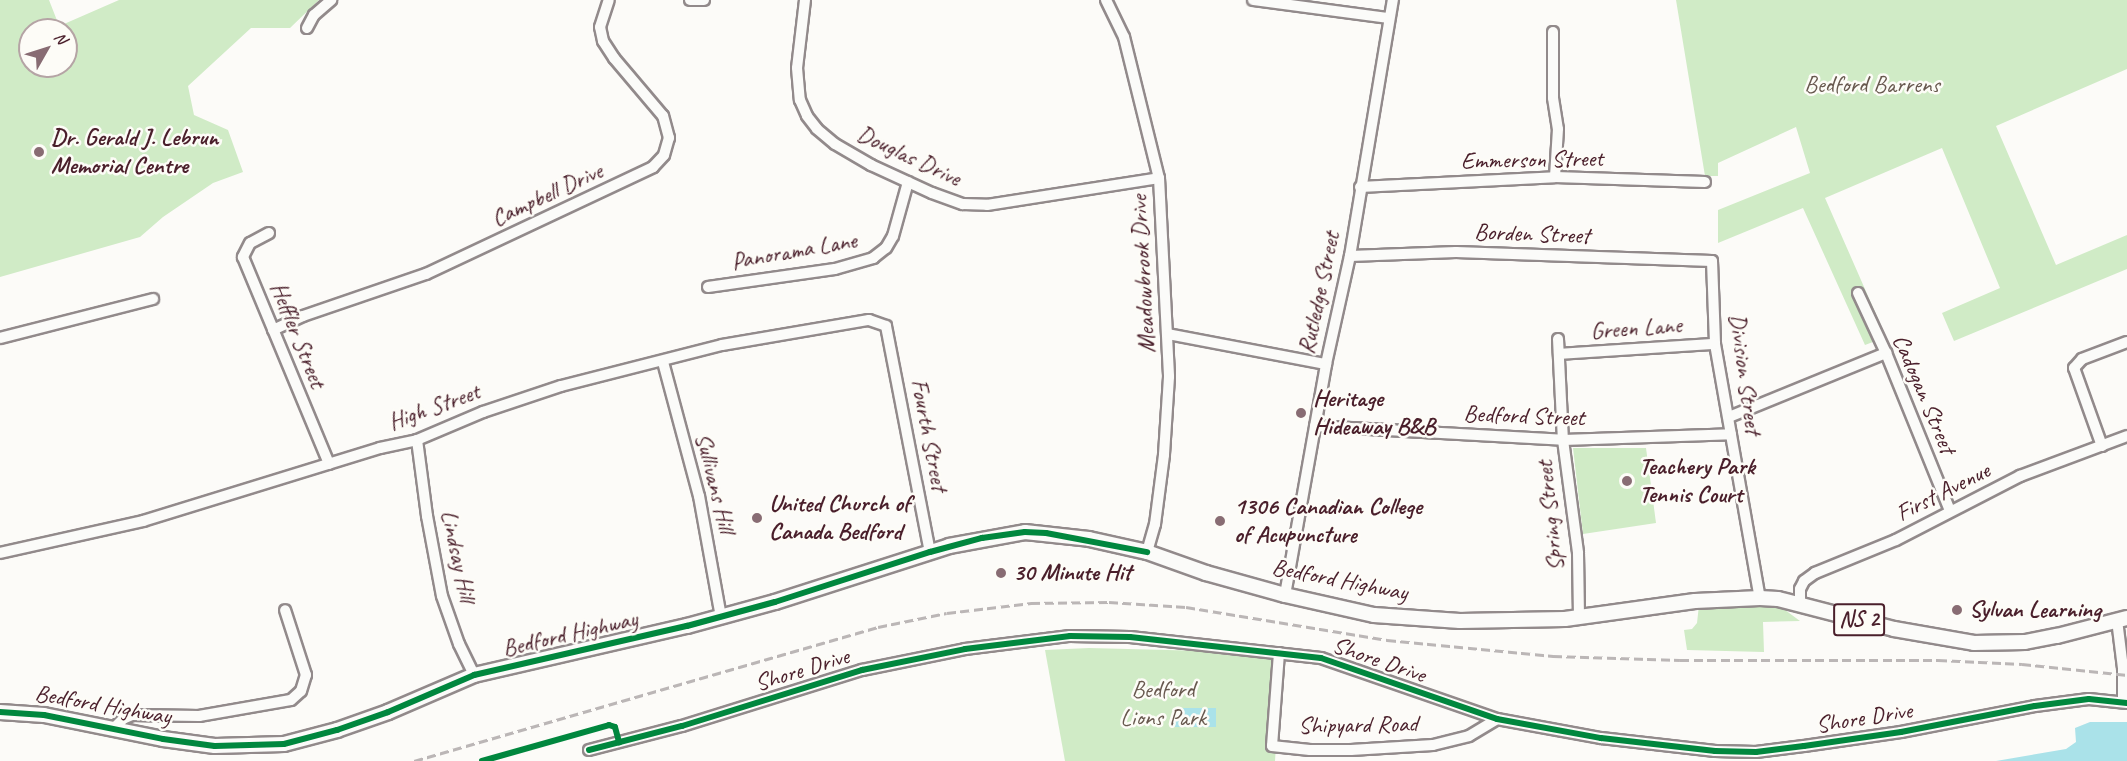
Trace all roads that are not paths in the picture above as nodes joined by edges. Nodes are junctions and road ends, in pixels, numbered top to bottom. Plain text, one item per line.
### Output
1 (331, 0) edge
2 (609, 0) edge
3 (690, 0) edge
4 (704, 0) edge
5 (805, 0) edge
6 (1106, 0) edge
7 (1253, 0) edge
8 (1393, 0) edge
9 (1388, 18) junction
10 (307, 28) dead end
11 (1553, 32) dead end
12 (1555, 177) junction
13 (1159, 178) junction
14 (908, 182) junction
15 (1705, 182) dead end
16 (1360, 187) junction
17 (269, 233) dead end
18 (1350, 256) junction
19 (1712, 261) joint
20 (708, 287) dead end
21 (1858, 293) dead end
22 (153, 299) dead end
23 (886, 326) joint
24 (273, 330) junction
25 (1168, 334) junction
26 (0, 338) edge
27 (1558, 339) dead end
28 (2127, 342) edge
29 (1715, 344) junction
30 (1886, 353) junction
31 (1559, 354) junction
32 (663, 362) junction
33 (1326, 364) junction
34 (1729, 417) junction
35 (1315, 426) junction
36 (1731, 434) junction
37 (2127, 436) edge
38 (417, 440) junction
39 (1563, 440) junction
40 (2102, 446) junction
41 (329, 464) junction
42 (1950, 511) junction
43 (930, 552) junction
44 (1148, 552) junction
45 (0, 553) edge
46 (1285, 595) junction
47 (1760, 598) junction
48 (1800, 604) junction
49 (285, 610) dead end
50 (721, 617) junction
51 (1579, 617) junction
52 (2122, 619) edge
53 (1279, 652) junction
54 (474, 675) junction
55 (2125, 703) edge
56 (0, 712) edge
57 (1497, 718) junction
58 (112, 730) junction
59 (589, 750) dead end

1 - 10 street
2 - 24 street, Campbell Drive
3 - 4 street
5 - 14 street, Douglas Drive
6 - 13 street, Meadowbrook Drive
7 - 9 street
8 - 9 street, Rutledge Street
9 - 16 street, Rutledge Street
11 - 12 street
12 - 15 street, Emmerson Street
12 - 16 street, Emmerson Street
13 - 14 street, Douglas Drive
13 - 25 street, Meadowbrook Drive
14 - 20 street, Panorama Lane
16 - 18 street, Rutledge Street
17 - 24 street, Heffler Street
18 - 19 street, Borden Street
18 - 33 street, Rutledge Street
19 - 29 street, Division Street
21 - 30 street, Cadogan Street
22 - 26 street
23 - 32 street, High Street
23 - 43 street, Fourth Street
24 - 41 street, Heffler Street
25 - 33 street
25 - 44 street, Meadowbrook Drive
27 - 31 street, Spring Street
28 - 40 street
29 - 31 street, Green Lane
29 - 34 street, Division Street
30 - 34 street
30 - 42 street, Cadogan Street
31 - 39 street, Spring Street
32 - 38 street, High Street
32 - 50 street, Sullivans Hill
33 - 35 street, Rutledge Street
34 - 36 street, Division Street
35 - 39 street, Bedford Street
35 - 46 street, Rutledge Street
36 - 39 street, Bedford Street
36 - 47 street, Division Street
37 - 40 street, First Avenue
38 - 41 street, High Street
38 - 54 street, Lindsay Hill
39 - 51 street, Spring Street
40 - 42 street, First Avenue
41 - 45 street, High Street
42 - 48 street, First Avenue
43 - 44 main road, Bedford Highway / NS 2
43 - 50 main road, Bedford Highway / NS 2
44 - 46 main road, Bedford Highway / NS 2
46 - 51 main road, Bedford Highway / NS 2
47 - 48 main road, Bedford Highway / NS 2
47 - 51 main road, Bedford Highway / NS 2
48 - 52 main road, Bedford Highway / NS 2
49 - 58 street
50 - 54 main road, Bedford Highway / NS 2
52 - 55 street
53 - 57 street, Shore Drive
53 - 57 street, Shipyard Road
53 - 59 street, Shore Drive
54 - 58 main road, Bedford Highway / NS 2
55 - 57 street, Shore Drive
56 - 58 main road, Bedford Highway / NS 2

